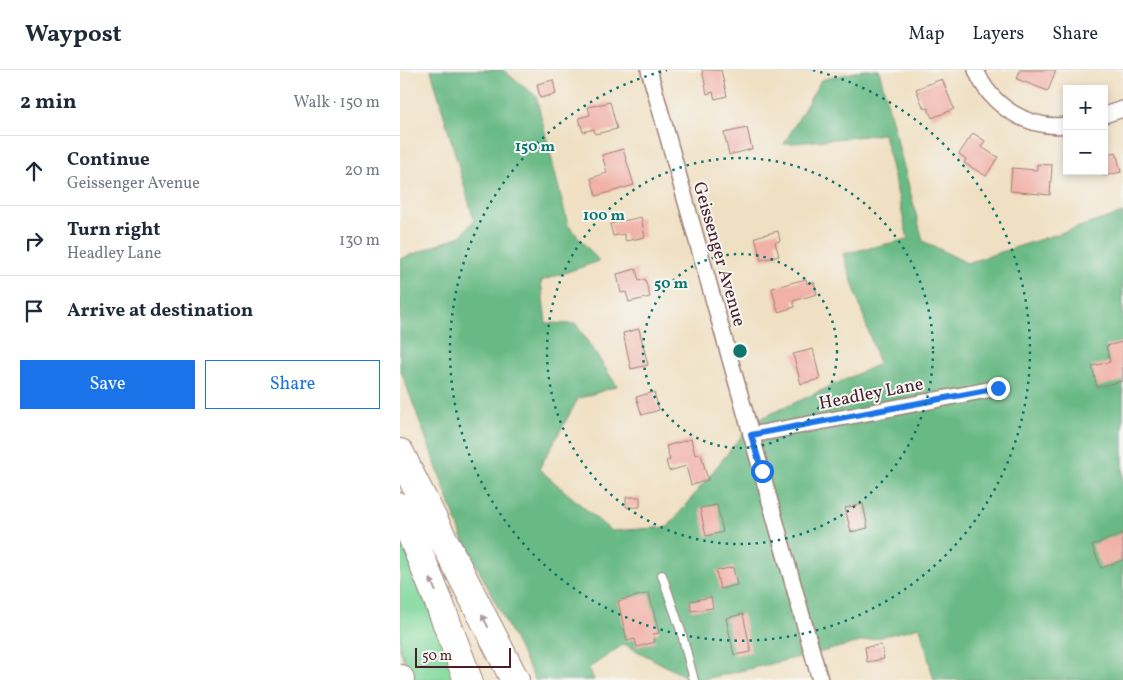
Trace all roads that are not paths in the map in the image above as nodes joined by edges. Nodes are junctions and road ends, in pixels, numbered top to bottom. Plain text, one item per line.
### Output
1 (649, 70) edge
2 (976, 70) edge
3 (1123, 109) edge
4 (1108, 114) edge
5 (1063, 125) edge
6 (998, 388) dead end
7 (751, 435) junction
8 (400, 453) edge
9 (400, 507) edge
10 (662, 575) dead end
11 (468, 680) edge
12 (516, 680) edge
13 (694, 680) edge
14 (820, 680) edge

1 - 7 street, Geissenger Avenue
2 - 5 street
3 - 4 street
6 - 7 street, Headley Lane
7 - 14 street, Geissenger Avenue
12 -> 8 highway
11 -> 9 highway
10 - 13 lane

